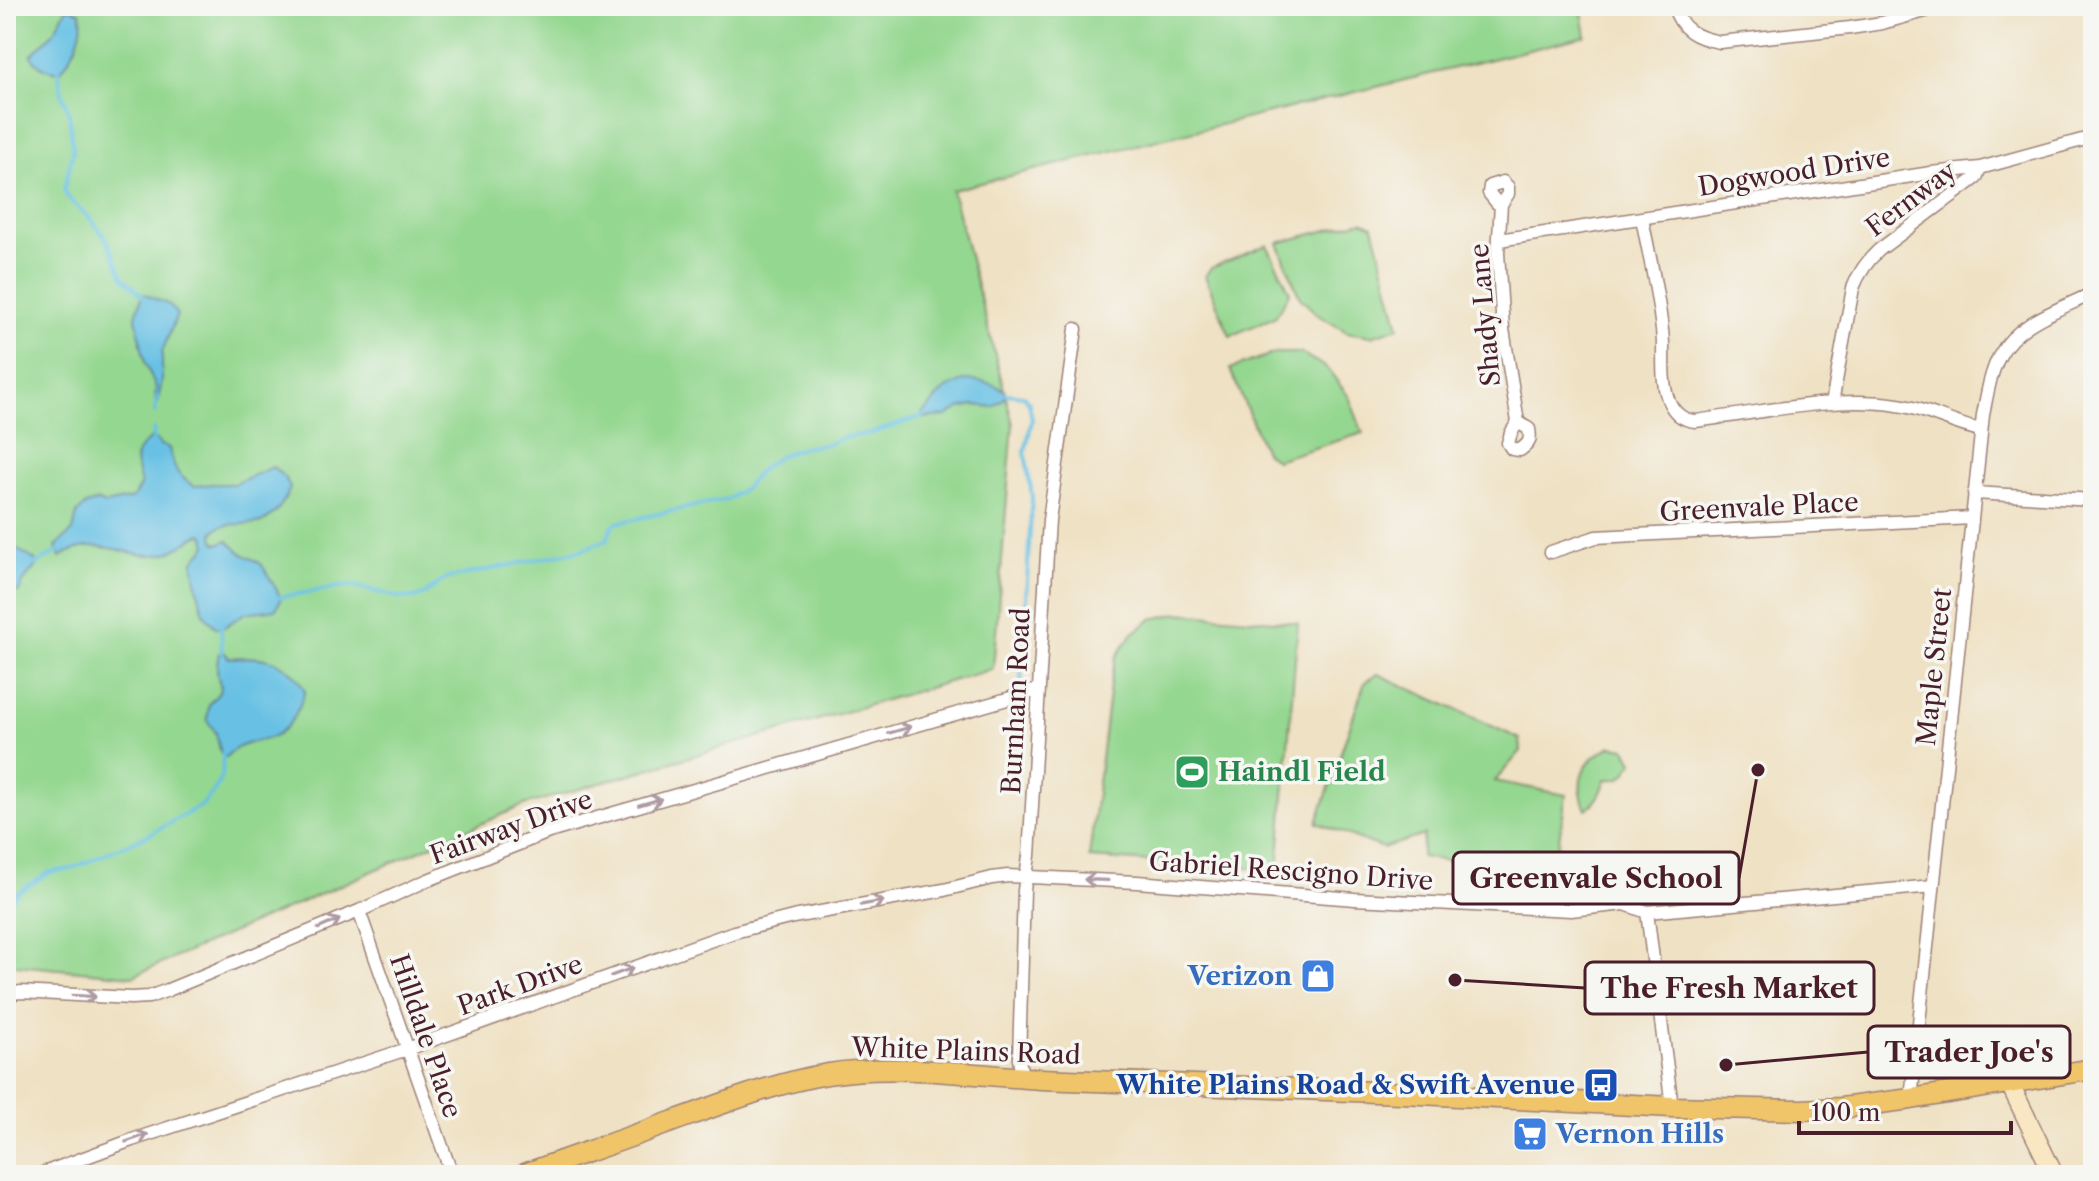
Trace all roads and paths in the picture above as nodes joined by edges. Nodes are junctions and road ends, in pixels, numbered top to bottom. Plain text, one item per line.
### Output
1 (1674, 6) edge
2 (1943, 6) edge
3 (2093, 137) edge
4 (1980, 168) junction
5 (1501, 204) dead end
6 (1642, 218) junction
7 (1499, 240) junction
8 (2093, 293) edge
9 (1076, 329) dead end
10 (1832, 403) junction
11 (1518, 422) dead end
12 (1981, 430) junction
13 (1974, 493) junction
14 (2093, 500) edge
15 (1972, 518) junction
16 (1551, 552) dead end
17 (1038, 690) junction
18 (1027, 877) junction
19 (1933, 886) junction
20 (359, 911) junction
21 (1647, 912) junction
22 (6, 995) edge
23 (407, 1049) junction
24 (2093, 1069) edge
25 (1022, 1078) junction
26 (2009, 1082) junction
27 (1911, 1099) junction
28 (1672, 1107) junction
29 (38, 1175) edge
30 (452, 1175) edge
31 (522, 1175) edge
32 (2054, 1175) edge

1 - 2 street
3 - 4 street, Dogwood Drive
4 - 6 street, Dogwood Drive
4 - 10 street, Fernway
5 - 7 street, Shady Lane
6 - 7 street, Dogwood Drive
6 - 10 street
7 - 11 street, Shady Lane
8 - 12 street, Maple Street
9 - 17 street, Burnham Road
10 - 12 street
12 - 13 street, Maple Street
13 - 14 street
13 - 15 street, Maple Street
15 - 16 street, Greenvale Place
15 - 19 street, Maple Street
17 - 18 street, Burnham Road
20 -> 17 street, Fairway Drive
21 -> 18 street, Gabriel Rescigno Drive
23 -> 18 street, Park Drive
18 - 25 street, Burnham Road
19 - 21 street, Gabriel Rescigno Drive
19 - 27 street, Maple Street
22 -> 20 street, Fairway Drive
20 - 23 street, Hilldale Place
21 - 28 street
29 -> 23 street, Park Drive
23 - 30 street, Hilldale Place
24 - 26 main road, White Plains Road
25 - 28 main road, White Plains Road
25 - 31 main road, White Plains Road
26 - 27 main road, White Plains Road
26 - 32 street
27 - 28 main road, White Plains Road

